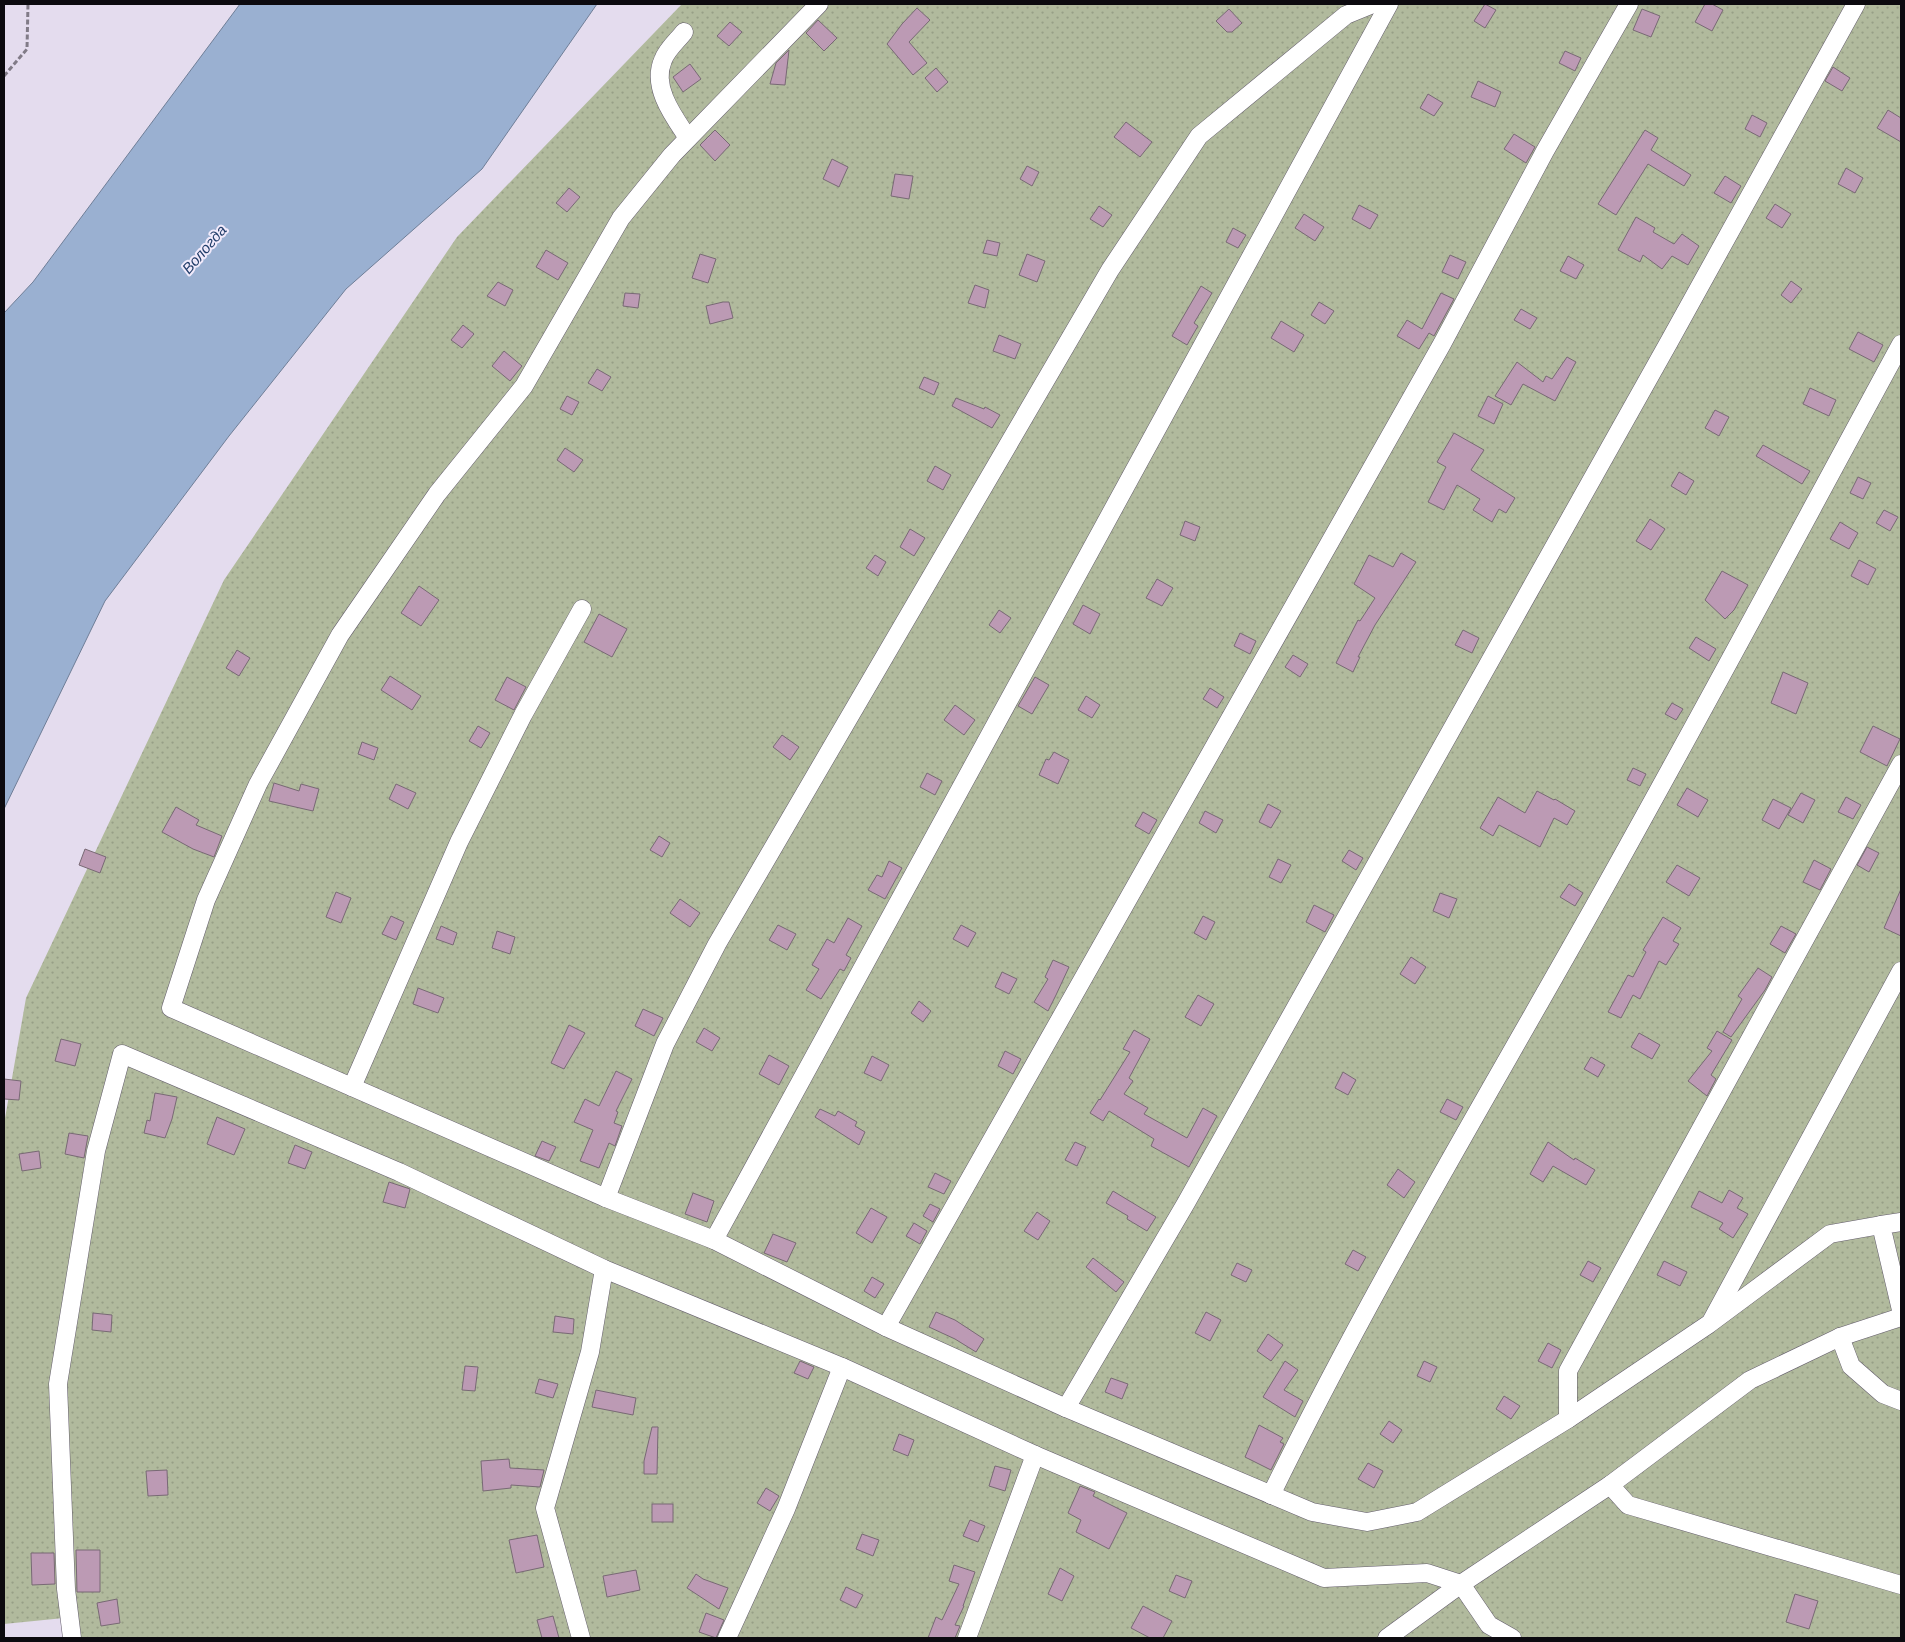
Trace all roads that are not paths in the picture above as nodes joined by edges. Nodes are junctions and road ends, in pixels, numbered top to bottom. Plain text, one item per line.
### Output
1 (819, 4) edge
2 (1373, 4) edge
3 (1389, 4) edge
4 (1629, 4) edge
5 (1856, 4) edge
6 (684, 32) dead end
7 (688, 138) junction
8 (1901, 344) edge
9 (582, 608) dead end
10 (1901, 764) edge
11 (1901, 970) edge
12 (352, 1086) junction
13 (606, 1198) junction
14 (1901, 1222) edge
15 (1880, 1225) junction
16 (714, 1240) junction
17 (604, 1269) junction
18 (1901, 1310) edge
19 (1901, 1317) edge
20 (1709, 1324) junction
21 (886, 1327) junction
22 (1840, 1337) junction
23 (842, 1367) junction
24 (1901, 1400) edge
25 (1066, 1408) junction
26 (1568, 1419) junction
27 (1035, 1455) junction
28 (1610, 1485) junction
29 (1271, 1495) junction
30 (1461, 1584) junction
31 (1901, 1585) edge
32 (72, 1638) edge
33 (581, 1638) edge
34 (727, 1638) edge
35 (967, 1638) edge
36 (1387, 1638) edge
37 (1512, 1638) edge

1 - 7 street
2 - 13 street
3 - 16 street
4 - 21 street
5 - 25 street
6 - 7 street
7 - 12 street
8 - 29 street
9 - 12 street
10 - 26 street
11 - 20 street
12 - 13 street
13 - 16 street
14 - 15 street
15 - 18 street
15 - 20 street
16 - 21 street
17 - 23 street
17 - 32 street
17 - 33 street
19 - 22 street
20 - 26 street
21 - 25 street
22 - 24 street
22 - 28 street
23 - 27 street
23 - 34 street
25 - 29 street
26 - 29 street
27 - 30 street
27 - 35 street
28 - 30 street
28 - 31 street
30 - 36 street
30 - 37 street

